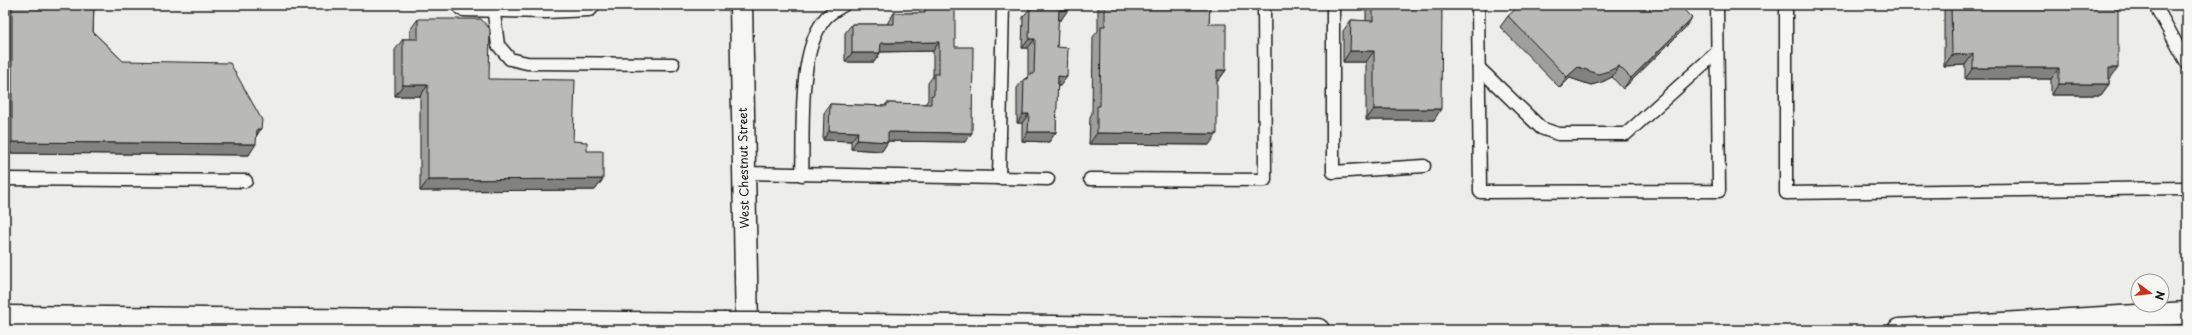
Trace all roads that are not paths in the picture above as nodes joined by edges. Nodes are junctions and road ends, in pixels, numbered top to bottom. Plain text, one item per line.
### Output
1 (464, 5) edge
2 (575, 5) edge
3 (742, 5) edge
4 (844, 5) edge
5 (1003, 5) edge
6 (1264, 5) edge
7 (1333, 5) edge
8 (1478, 5) edge
9 (1717, 5) edge
10 (1786, 5) edge
11 (2155, 5) edge
12 (501, 6) edge
13 (1717, 52) junction
14 (2187, 62) edge
15 (673, 64) dead end
16 (1478, 68) junction
17 (1424, 166) dead end
18 (744, 174) junction
19 (802, 174) junction
20 (998, 178) junction
21 (1048, 179) dead end
22 (1090, 179) dead end
23 (5, 180) edge
24 (246, 181) dead end
25 (2187, 188) edge
26 (2187, 313) edge
27 (5, 316) edge
28 (748, 330) edge
29 (1318, 330) edge
30 (1899, 330) edge

1 - 12 main road
2 - 12 main road
3 - 18 main road, West Chestnut Street
4 - 19 lane
5 - 20 lane
6 - 22 lane
7 - 17 lane
8 - 16 lane
9 - 13 lane
10 - 25 lane
11 - 14 lane
12 - 15 lane
13 - 16 lane
13 - 16 lane
18 - 19 lane
18 - 28 main road, West Chestnut Street
19 - 20 lane
20 - 21 lane
23 - 24 lane
26 - 30 main road
27 - 29 main road, bridge

